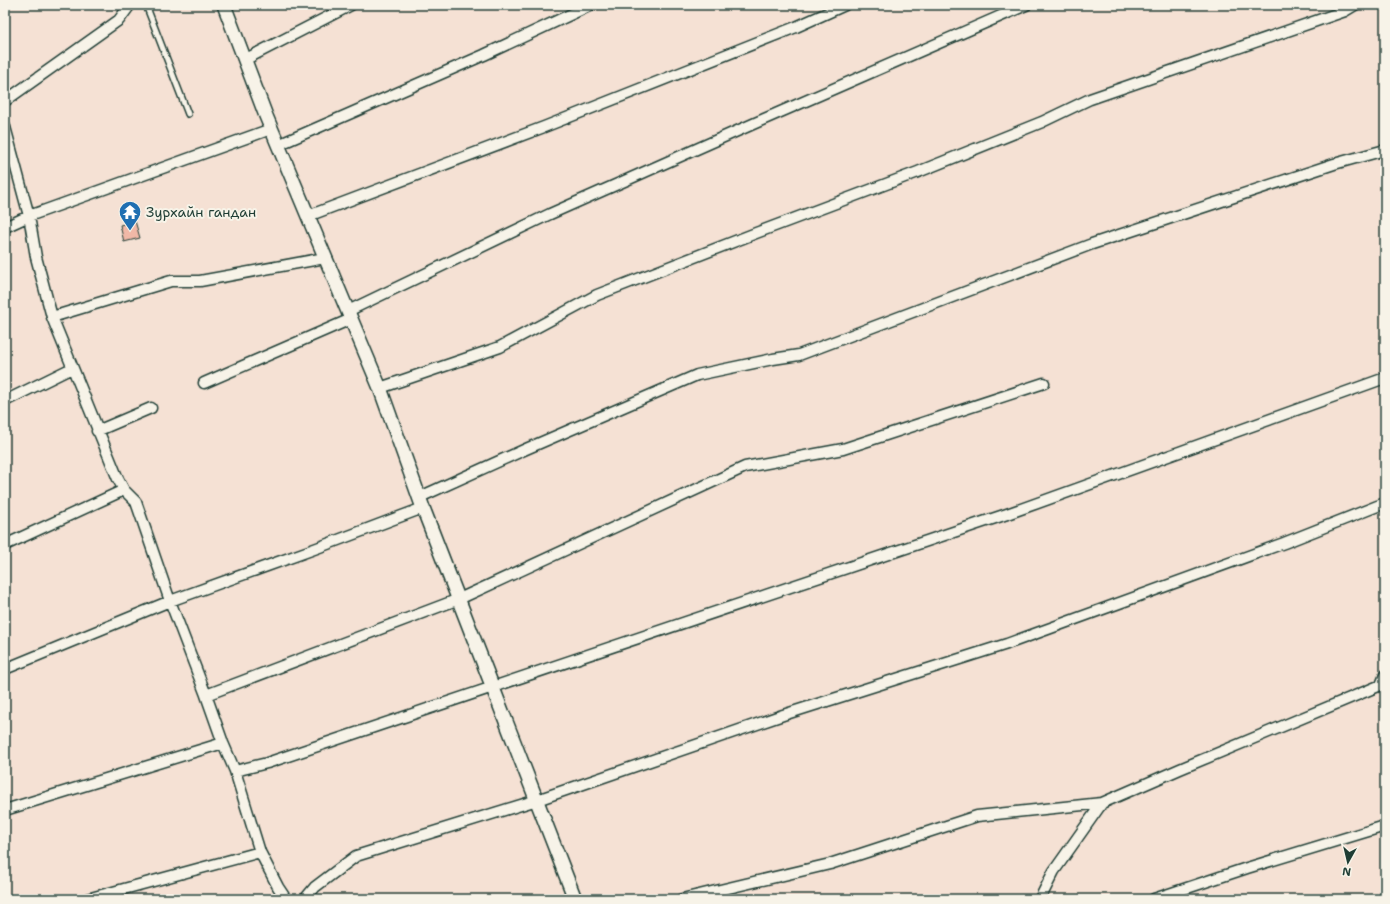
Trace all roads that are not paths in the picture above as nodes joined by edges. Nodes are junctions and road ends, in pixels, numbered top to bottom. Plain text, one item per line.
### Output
1 (130, 5) edge
2 (146, 5) edge
3 (224, 5) edge
4 (351, 5) edge
5 (591, 5) edge
6 (846, 5) edge
7 (1026, 5) edge
8 (1355, 5) edge
9 (244, 60) junction
10 (5, 101) edge
11 (188, 114) dead end
12 (5, 127) edge
13 (271, 129) junction
14 (278, 146) junction
15 (1385, 150) edge
16 (29, 216) junction
17 (308, 216) junction
18 (5, 227) edge
19 (325, 258) junction
20 (349, 315) junction
21 (52, 317) junction
22 (72, 368) junction
23 (1385, 378) edge
24 (204, 383) dead end
25 (1044, 383) dead end
26 (380, 388) junction
27 (5, 401) edge
28 (150, 408) dead end
29 (97, 431) junction
30 (124, 490) junction
31 (421, 502) junction
32 (1385, 503) edge
33 (5, 545) edge
34 (459, 599) junction
35 (170, 601) junction
36 (5, 670) edge
37 (1384, 681) edge
38 (493, 688) junction
39 (206, 695) junction
40 (223, 743) junction
41 (235, 771) junction
42 (537, 800) junction
43 (1102, 803) junction
44 (5, 810) edge
45 (1385, 827) edge
46 (260, 852) junction
47 (87, 899) edge
48 (286, 899) edge
49 (305, 899) edge
50 (575, 899) edge
51 (682, 899) edge
52 (1040, 899) edge
53 (1154, 899) edge

1 - 10 street
2 - 11 lane
3 - 9 street
4 - 9 street
5 - 14 street
6 - 17 street
7 - 20 street
8 - 26 street
9 - 13 street
12 - 16 street
13 - 14 street
13 - 16 street
14 - 17 street
15 - 31 street
16 - 18 street
16 - 21 street
17 - 19 street
19 - 20 street
19 - 21 street
20 - 24 street
20 - 26 street
21 - 22 street
22 - 27 street
22 - 29 street
23 - 38 street
25 - 34 street
26 - 31 street
28 - 29 street
29 - 30 street
30 - 33 street
30 - 35 street
31 - 34 street
31 - 35 street
32 - 42 street
34 - 38 street
34 - 39 street
35 - 36 street
35 - 39 street
37 - 43 street
38 - 41 street
38 - 42 street
39 - 40 street
40 - 41 street
40 - 44 street
41 - 46 street
42 - 49 street
42 - 50 street
43 - 51 street
43 - 52 street
45 - 53 street
46 - 47 street
46 - 48 street

